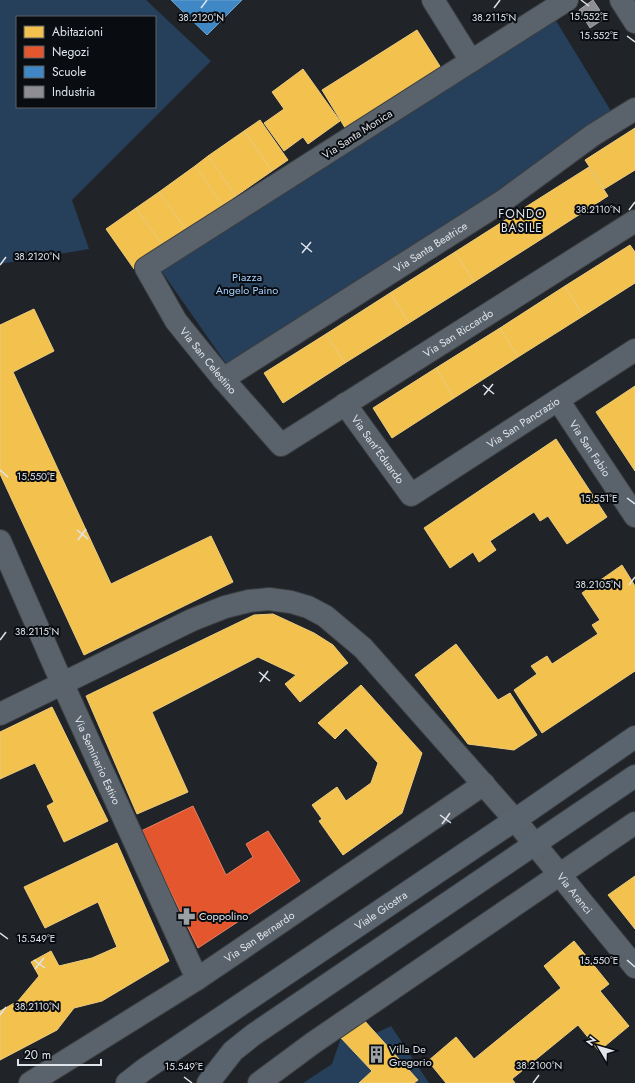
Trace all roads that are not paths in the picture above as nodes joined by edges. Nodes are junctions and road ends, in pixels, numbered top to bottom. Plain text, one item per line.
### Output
1 (433, 0) edge
2 (567, 0) edge
3 (621, 0) edge
4 (635, 22) edge
5 (471, 61) junction
6 (635, 109) edge
7 (635, 221) edge
8 (146, 268) joint
9 (635, 350) edge
10 (222, 379) junction
11 (558, 400) junction
12 (345, 404) junction
13 (281, 445) joint
14 (411, 495) joint
15 (635, 516) edge
16 (0, 540) edge
17 (62, 684) junction
18 (0, 714) edge
19 (635, 737) edge
20 (635, 776) edge
21 (484, 784) junction
22 (515, 820) junction
23 (635, 823) edge
24 (534, 844) junction
25 (559, 875) junction
26 (635, 967) edge
27 (197, 979) junction
28 (30, 1083) edge
29 (127, 1083) edge
30 (208, 1083) edge
31 (259, 1083) edge

1 - 5 street
2 - 5 street, Via Santa Monica
3 - 4 street
5 - 8 street, Via Santa Monica
6 - 10 street, Via Santa Beatrice
7 - 12 street, Via San Riccardo
8 - 10 street, Via San Celestino
9 - 11 street, Via San Pancrazio
10 - 13 street, Via San Celestino
11 - 14 street, Via San Pancrazio
11 - 15 street, Via San Fabio
12 - 13 street, Via San Riccardo
12 - 14 street, Via Sant'Eduardo
16 - 17 street, Via Seminario Estivo
17 - 18 street, Via Aranci
17 - 21 street, Via Aranci
17 - 27 street, Via Seminario Estivo
19 - 22 main road, Viale Giostra
20 - 24 main road
21 - 22 street, Via Aranci
21 - 27 street, Via San Bernardo
22 - 24 street, Via Aranci
22 - 29 main road, Viale Giostra
23 - 25 street
24 - 25 street, Via Aranci
24 - 30 main road
25 - 26 street, Via Aranci
25 - 31 street
27 - 28 street, Via San Bernardo

